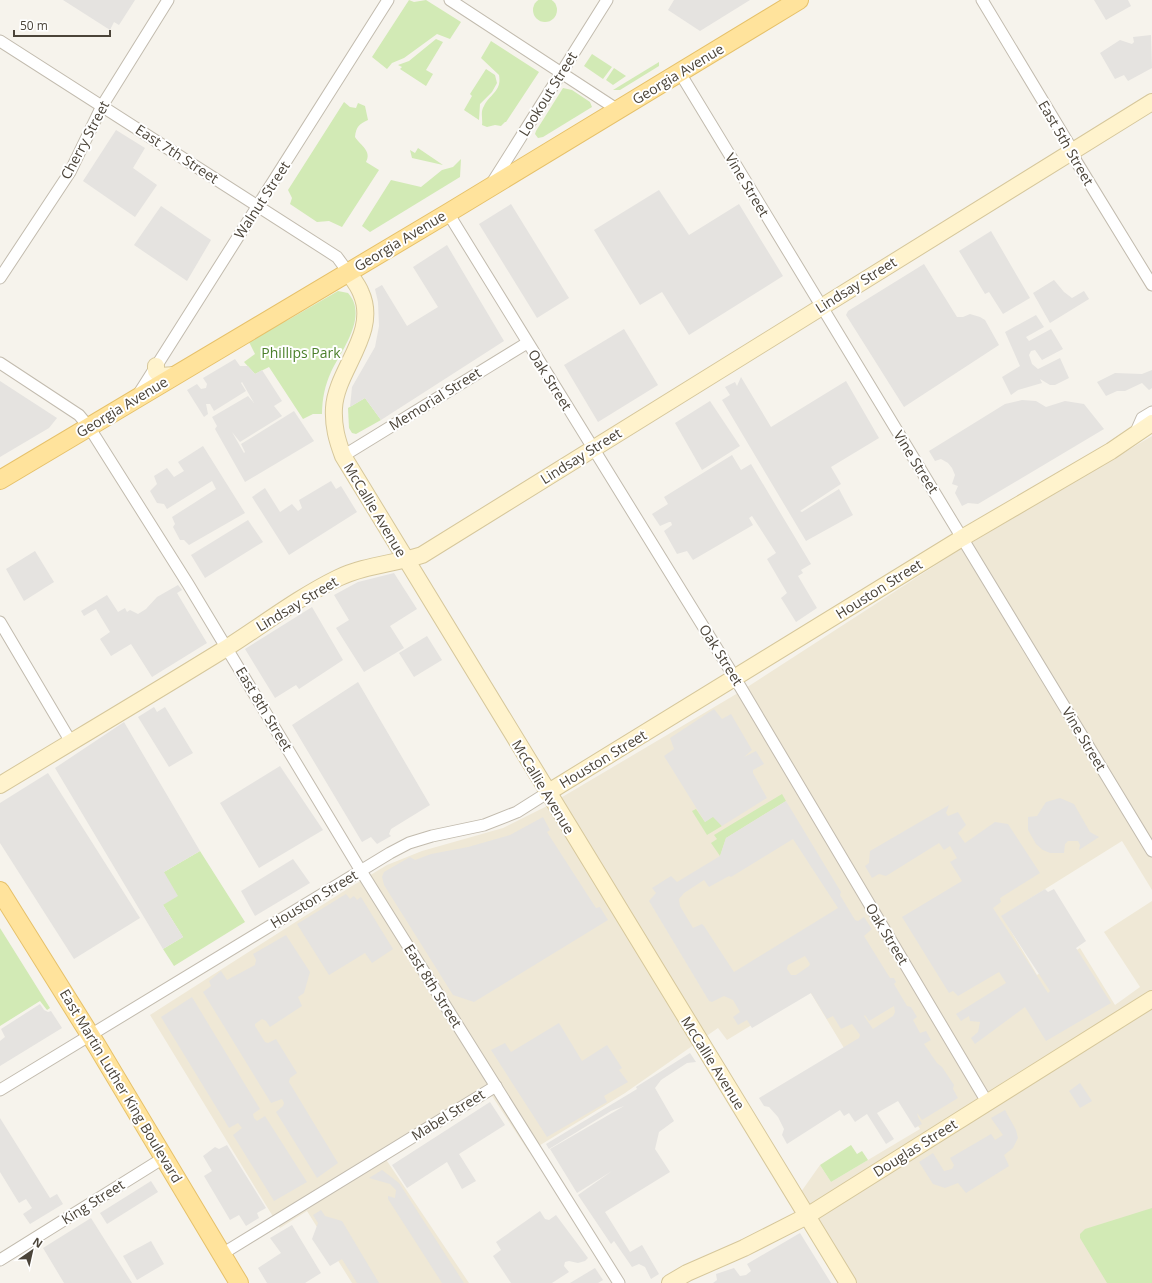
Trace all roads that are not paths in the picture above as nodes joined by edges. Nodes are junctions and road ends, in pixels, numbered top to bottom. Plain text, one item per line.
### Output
1 (168, 0) edge
2 (388, 0) edge
3 (450, 0) edge
4 (607, 0) edge
5 (800, 0) edge
6 (982, 0) edge
7 (0, 41) edge
8 (562, 72) junction
9 (680, 73) junction
10 (1152, 102) edge
11 (102, 106) junction
12 (618, 110) junction
13 (1073, 151) junction
14 (489, 188) junction
15 (258, 206) junction
16 (448, 213) junction
17 (348, 272) junction
18 (0, 278) edge
19 (1152, 285) edge
20 (821, 307) junction
21 (527, 343) junction
22 (0, 363) edge
23 (156, 366) junction
24 (175, 376) junction
25 (134, 400) junction
26 (1152, 412) edge
27 (1152, 423) edge
28 (89, 427) junction
29 (1135, 434) junction
30 (592, 449) junction
31 (342, 456) junction
32 (0, 480) edge
33 (962, 538) junction
34 (405, 561) junction
35 (0, 622) edge
36 (227, 647) junction
37 (735, 678) junction
38 (71, 742) junction
39 (0, 785) edge
40 (547, 793) junction
41 (1152, 851) edge
42 (361, 871) junction
43 (0, 891) edge
44 (1152, 1000) edge
45 (90, 1035) junction
46 (496, 1086) junction
47 (0, 1090) edge
48 (987, 1102) junction
49 (165, 1157) junction
50 (807, 1216) junction
51 (222, 1254) junction
52 (0, 1260) edge
53 (239, 1283) edge
54 (619, 1283) edge
55 (670, 1283) edge
56 (848, 1283) edge

1 - 11 street, Cherry Street
2 - 15 street, Walnut Street
3 - 8 street
4 - 8 street, Lookout Street
5 - 9 main road, Georgia Avenue
6 - 13 street, East 5th Street
7 - 11 street, East 7th Street
8 - 12 street
8 - 14 street, Lookout Street
9 - 12 main road, Georgia Avenue
9 - 20 street, Vine Street
10 - 13 street, Lindsay Street
11 - 15 street, East 7th Street
11 - 18 street, Cherry Street
12 - 14 main road, Georgia Avenue
13 - 19 street, East 5th Street
13 - 20 street, Lindsay Street
14 - 16 main road, Georgia Avenue
15 - 17 street, East 7th Street
15 - 23 street, Walnut Street
16 - 17 main road, Georgia Avenue
16 - 21 street, Oak Street
17 - 24 main road, Georgia Avenue
17 - 31 street, McCallie Avenue
20 - 30 street, Lindsay Street
20 - 33 street, Vine Street
21 - 30 street, Oak Street
21 - 31 street, Memorial Street
22 - 28 street, East 8th Street
23 - 24 street
23 - 25 street, Walnut Street
24 - 25 main road, Georgia Avenue
25 - 28 main road, Georgia Avenue
26 - 29 street
27 - 29 street, Houston Street
28 - 32 main road, Georgia Avenue
28 - 36 street, East 8th Street
29 - 33 street, Houston Street
30 - 34 street, Lindsay Street
30 - 37 street, Oak Street
31 - 34 street, McCallie Avenue
33 - 37 street, Houston Street
33 - 41 street, Vine Street
34 - 36 street, Lindsay Street
34 - 40 street, McCallie Avenue
35 - 38 street
36 - 38 street, Lindsay Street
36 - 42 street, East 8th Street
37 - 40 street, Houston Street
37 - 48 street, Oak Street
38 - 39 street, Lindsay Street
40 - 42 street, Houston Street
40 - 50 street, McCallie Avenue
42 - 45 street, Houston Street
42 - 46 street, East 8th Street
43 - 45 main road, East Martin Luther King Boulevard
44 - 48 street, Douglas Street
45 - 47 street, Houston Street
45 - 49 main road, East Martin Luther King Boulevard
46 - 51 street, Mabel Street
46 - 54 street, Mabel Street
48 - 50 street, Douglas Street
49 - 51 main road, East Martin Luther King Boulevard
49 - 52 street, King Street
50 - 55 street, Douglas Street
50 - 56 street, McCallie Avenue
51 - 53 main road, East Martin Luther King Boulevard

